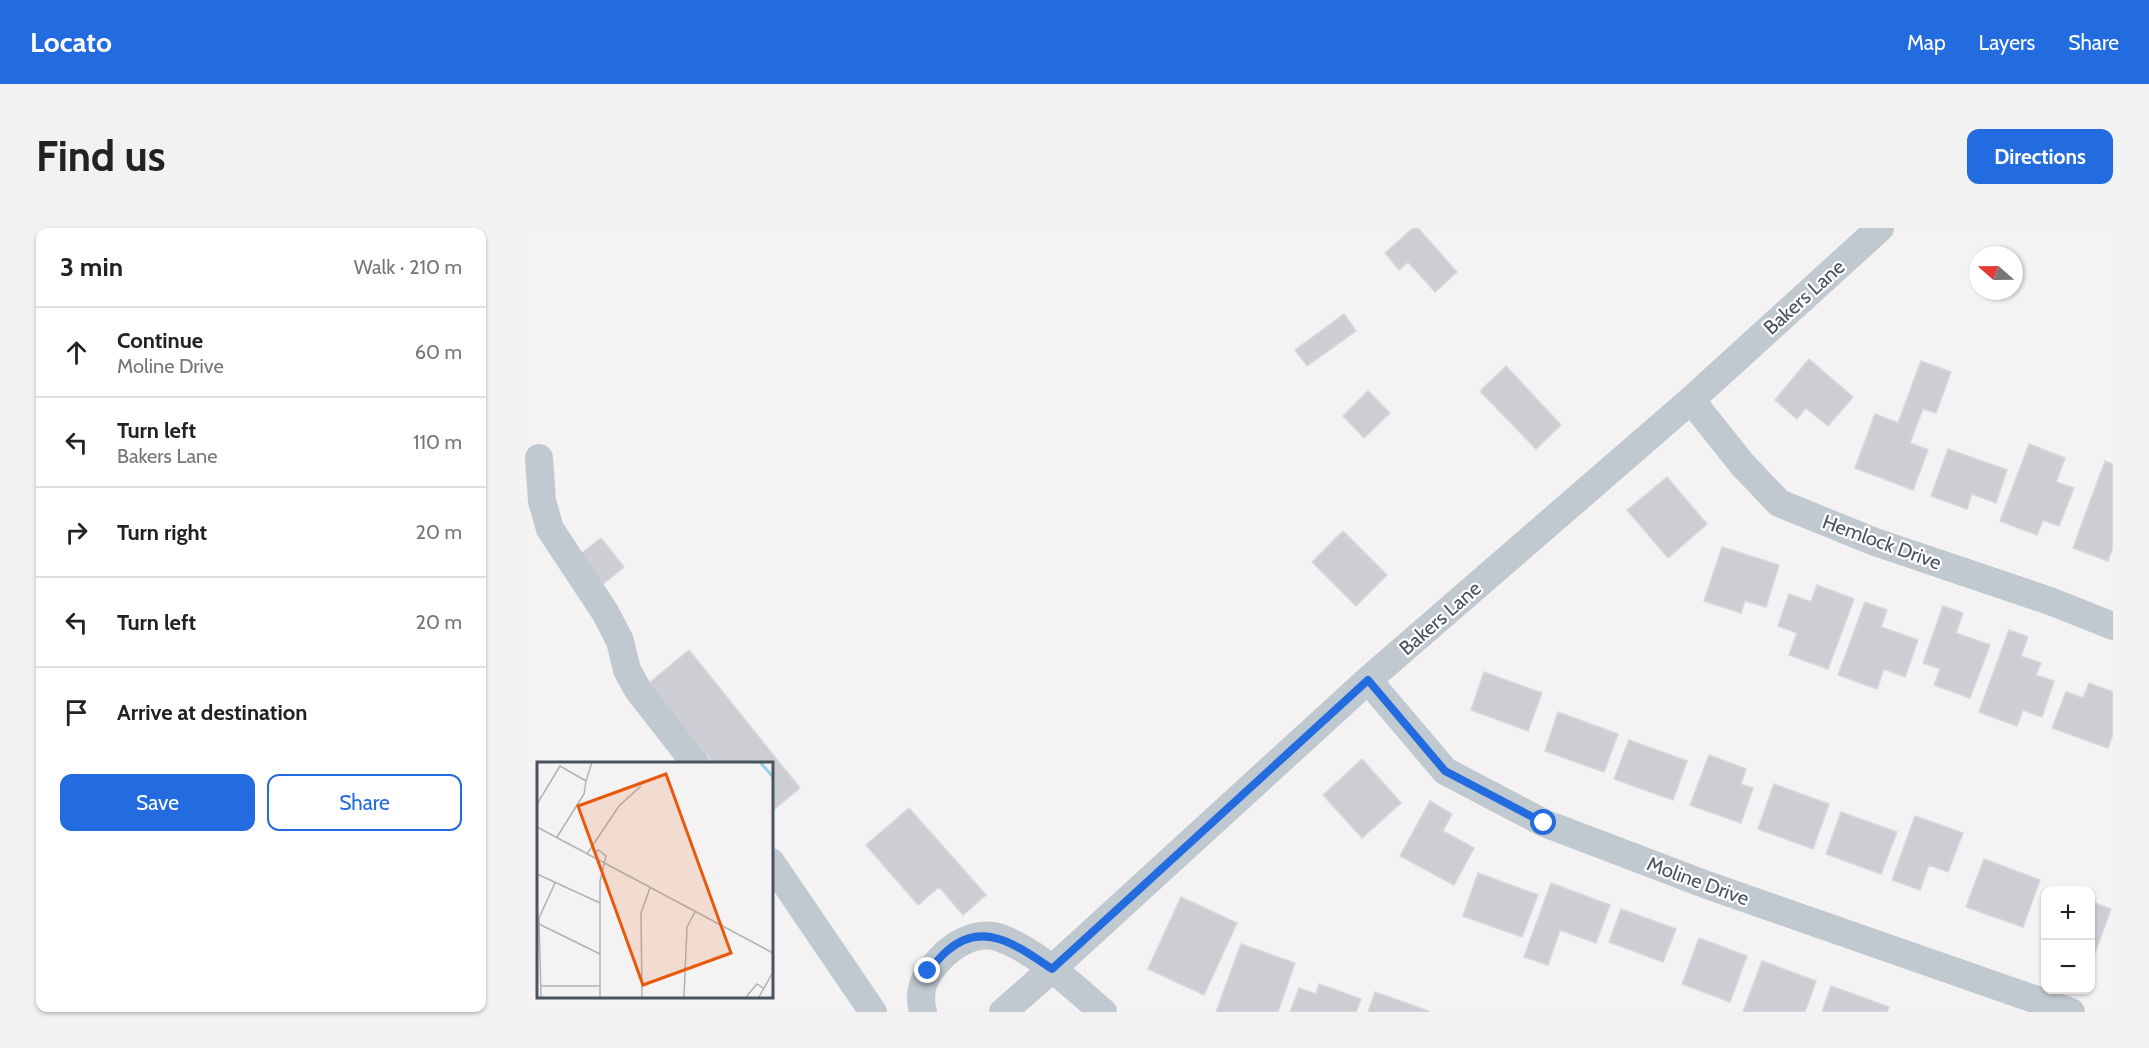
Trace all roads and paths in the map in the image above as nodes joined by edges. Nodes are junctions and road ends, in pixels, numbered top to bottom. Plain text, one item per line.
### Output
1 (1880, 228) edge
2 (1691, 400) junction
3 (539, 458) dead end
4 (2113, 626) edge
5 (1368, 680) junction
6 (694, 762) edge
7 (772, 863) edge
8 (1052, 969) junction
9 (873, 1012) edge
10 (923, 1012) edge
11 (1003, 1012) edge
12 (1103, 1012) edge
13 (2071, 1012) edge

1 - 2 street, Bakers Lane
2 - 4 street, Hemlock Drive
2 - 5 street, Bakers Lane
3 - 6 street
5 - 8 street, Bakers Lane
5 - 13 street, Moline Drive
7 - 9 street
8 - 10 street
8 - 11 street, Bakers Lane
8 - 12 street

